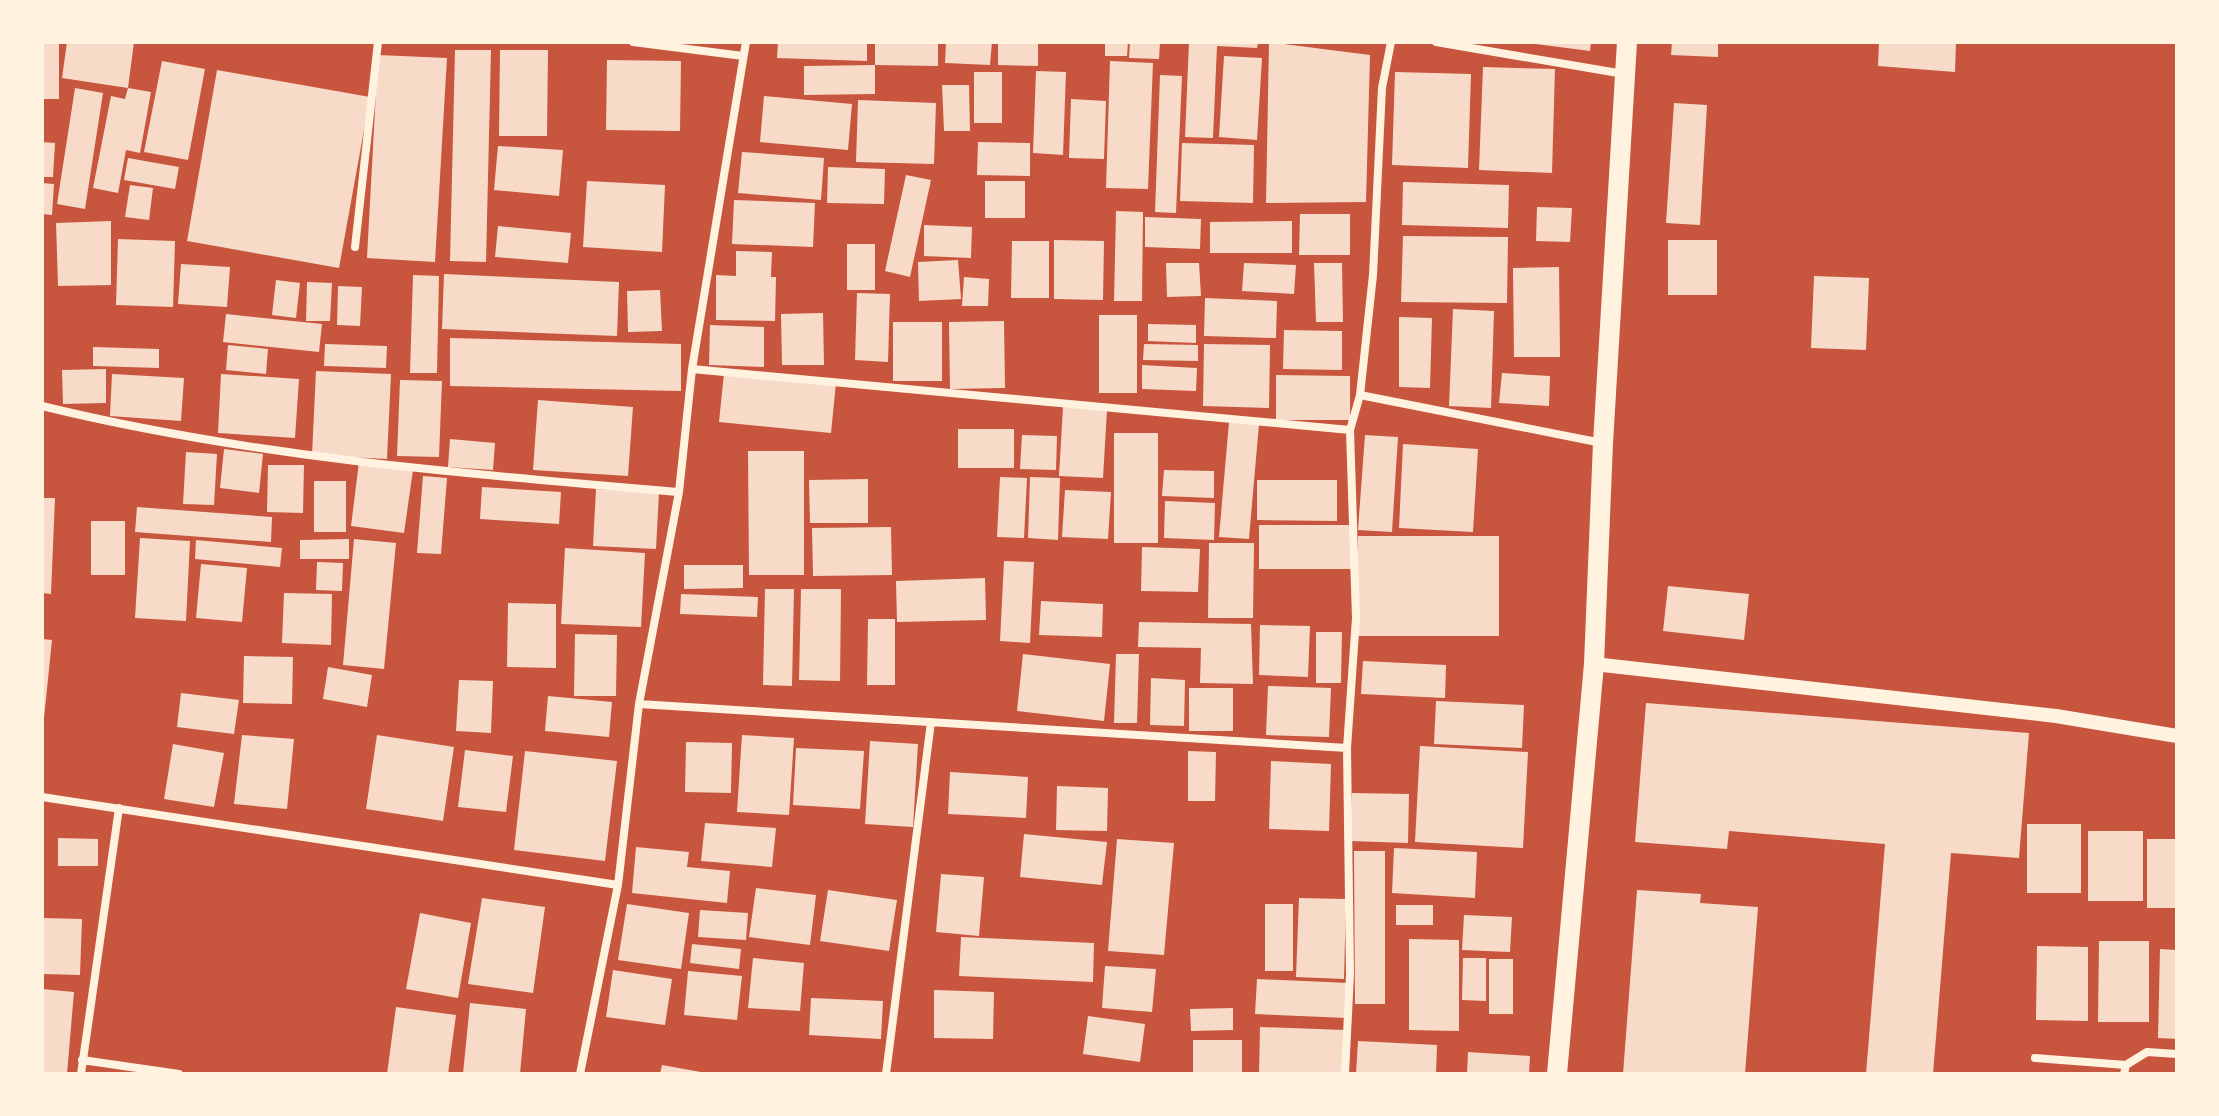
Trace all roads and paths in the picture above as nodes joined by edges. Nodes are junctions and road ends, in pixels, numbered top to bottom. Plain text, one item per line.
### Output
1 (378, 42) edge
2 (633, 42) edge
3 (746, 42) edge
4 (1391, 42) edge
5 (1436, 42) edge
6 (1627, 42) edge
7 (743, 56) junction
8 (1624, 74) junction
9 (355, 247) dead end
10 (692, 369) junction
11 (1360, 395) junction
12 (42, 406) edge
13 (1350, 430) junction
14 (1603, 443) junction
15 (679, 492) junction
16 (1594, 664) junction
17 (639, 704) junction
18 (931, 722) junction
19 (2177, 736) edge
20 (1347, 748) junction
21 (42, 797) edge
22 (119, 808) junction
23 (618, 885) junction
24 (2177, 1054) edge
25 (2035, 1058) dead end
26 (82, 1060) junction
27 (2125, 1070) edge
28 (81, 1074) edge
29 (179, 1074) edge
30 (580, 1074) edge
31 (886, 1074) edge
32 (1345, 1074) edge
33 (1557, 1074) edge

1 - 9 street
2 - 7 street
3 - 7 street
4 - 11 street
5 - 8 street
6 - 8 main road
7 - 10 street
8 - 14 main road
10 - 13 street
10 - 15 street
11 - 13 street
11 - 14 street
12 - 15 street
13 - 20 street
14 - 16 main road
15 - 17 street
16 - 19 street
16 - 33 main road
17 - 18 street
17 - 23 street
18 - 20 street
18 - 31 street
20 - 32 street
21 - 22 street
22 - 23 street
22 - 26 street
23 - 30 street
24 - 27 street
25 - 27 street
26 - 28 street
26 - 29 street

